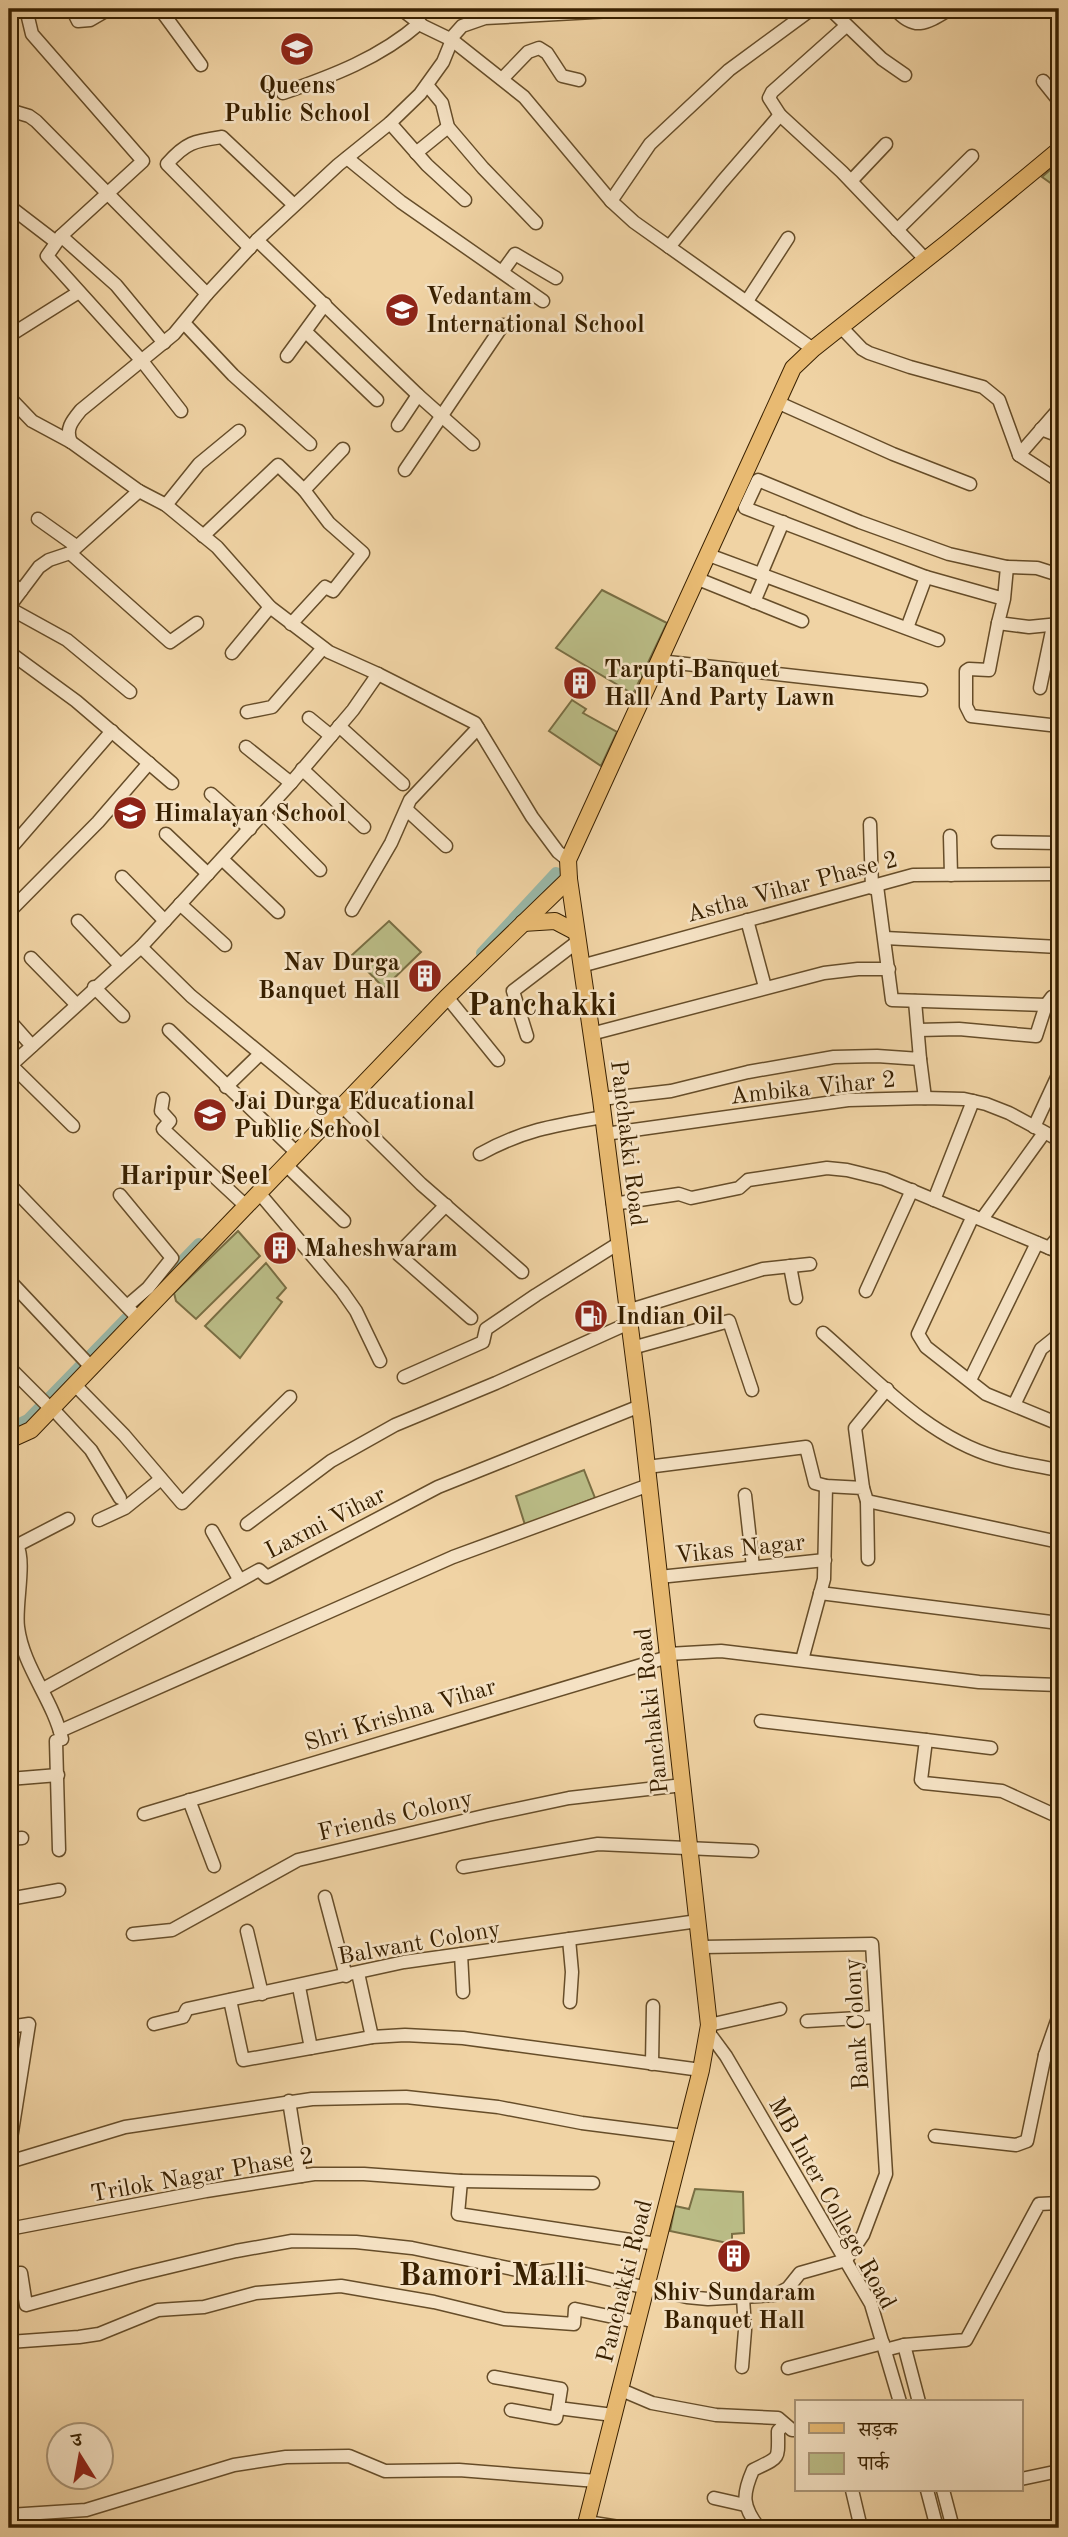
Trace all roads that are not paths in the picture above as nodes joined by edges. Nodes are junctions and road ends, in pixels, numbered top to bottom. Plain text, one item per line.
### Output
1 (26, 9) edge
2 (72, 9) edge
3 (109, 9) edge
4 (160, 9) edge
5 (401, 9) edge
6 (648, 9) edge
7 (811, 9) edge
8 (830, 9) edge
9 (895, 9) edge
10 (950, 9) edge
11 (588, 10) edge
12 (514, 12) edge
13 (936, 13) edge
14 (420, 23) junction
15 (846, 26) junction
16 (452, 40) junction
17 (201, 65) dead end
18 (905, 75) dead end
19 (502, 79) junction
20 (579, 80) dead end
21 (1044, 81) dead end
22 (427, 85) junction
23 (283, 93) dead end
24 (1059, 101) edge
25 (9, 110) edge
26 (780, 114) junction
27 (390, 123) junction
28 (448, 127) junction
29 (886, 144) dead end
30 (1059, 150) edge
31 (416, 153) junction
32 (972, 156) dead end
33 (347, 158) junction
34 (851, 181) junction
35 (109, 193) junction
36 (465, 200) dead end
37 (611, 201) junction
38 (295, 205) junction
39 (9, 206) edge
40 (536, 223) dead end
41 (897, 230) junction
42 (788, 238) dead end
43 (58, 239) junction
44 (253, 244) junction
45 (669, 247) junction
46 (926, 260) junction
47 (502, 272) junction
48 (556, 278) dead end
49 (79, 292) junction
50 (207, 294) junction
51 (543, 301) dead end
52 (747, 301) junction
53 (325, 304) junction
54 (184, 323) junction
55 (503, 325) dead end
56 (841, 327) junction
57 (306, 332) junction
58 (9, 336) edge
59 (164, 343) junction
60 (813, 349) junction
61 (287, 356) dead end
62 (142, 361) junction
63 (418, 395) junction
64 (9, 397) edge
65 (377, 400) dead end
66 (779, 403) junction
67 (1059, 409) edge
68 (181, 411) dead end
69 (441, 414) junction
70 (398, 425) dead end
71 (1041, 429) junction
72 (239, 431) dead end
73 (1059, 436) edge
74 (71, 443) junction
75 (310, 444) dead end
76 (473, 444) dead end
77 (343, 449) dead end
78 (1019, 455) junction
79 (405, 470) dead end
80 (1059, 481) edge
81 (970, 484) dead end
82 (304, 490) junction
83 (139, 491) junction
84 (166, 505) junction
85 (38, 519) dead end
86 (783, 522) junction
87 (203, 536) junction
88 (73, 550) junction
89 (709, 555) junction
90 (1007, 567) junction
91 (763, 575) junction
92 (1059, 575) edge
93 (926, 577) junction
94 (698, 579) junction
95 (9, 581) edge
96 (21, 591) junction
97 (1004, 599) junction
98 (754, 602) junction
99 (270, 607) junction
100 (9, 608) edge
101 (802, 621) dead end
102 (197, 623) dead end
103 (998, 623) junction
104 (291, 624) junction
105 (1056, 625) edge
106 (907, 628) junction
107 (938, 640) dead end
108 (323, 648) junction
109 (232, 653) dead end
110 (13, 655) edge
111 (659, 661) junction
112 (9, 669) edge
113 (378, 674) junction
114 (1040, 688) dead end
115 (922, 690) dead end
116 (130, 692) dead end
117 (247, 712) dead end
118 (309, 718) dead end
119 (1059, 726) edge
120 (478, 728) junction
121 (111, 731) junction
122 (335, 731) junction
123 (246, 747) dead end
124 (149, 763) junction
125 (302, 769) junction
126 (172, 783) dead end
127 (291, 783) junction
128 (403, 784) dead end
129 (211, 794) dead end
130 (407, 810) junction
131 (263, 813) junction
132 (870, 824) dead end
133 (364, 827) dead end
134 (250, 829) junction
135 (166, 834) dead end
136 (950, 836) dead end
137 (998, 842) dead end
138 (1059, 843) edge
139 (446, 846) dead end
140 (9, 850) edge
141 (222, 859) junction
142 (568, 860) junction
143 (320, 870) dead end
144 (208, 874) junction
145 (1059, 874) edge
146 (951, 875) junction
147 (122, 877) dead end
148 (569, 879) junction
149 (875, 887) junction
150 (180, 904) junction
151 (352, 910) dead end
152 (9, 912) edge
153 (278, 912) dead end
154 (165, 920) junction
155 (747, 920) junction
156 (78, 921) dead end
157 (523, 923) junction
158 (577, 937) junction
159 (885, 938) junction
160 (225, 945) dead end
161 (141, 947) junction
162 (1059, 947) edge
163 (31, 958) dead end
164 (120, 965) junction
165 (581, 966) junction
166 (889, 969) junction
167 (94, 987) junction
168 (765, 987) junction
169 (447, 997) junction
170 (1059, 997) edge
171 (915, 1001) junction
172 (76, 1004) junction
173 (1046, 1005) junction
174 (124, 1016) dead end
175 (9, 1020) edge
176 (169, 1030) dead end
177 (918, 1030) junction
178 (592, 1034) junction
179 (527, 1036) dead end
180 (32, 1046) junction
181 (260, 1054) junction
182 (920, 1059) junction
183 (498, 1060) dead end
184 (10, 1066) edge
185 (1059, 1073) edge
186 (226, 1087) junction
187 (925, 1098) junction
188 (163, 1099) dead end
189 (601, 1099) junction
190 (973, 1101) junction
191 (334, 1110) junction
192 (604, 1125) junction
193 (74, 1126) dead end
194 (1039, 1130) junction
195 (1059, 1140) edge
196 (292, 1154) junction
197 (480, 1154) dead end
198 (9, 1184) edge
199 (912, 1190) junction
200 (260, 1194) junction
201 (120, 1195) dead end
202 (934, 1200) junction
203 (242, 1204) junction
204 (613, 1204) junction
205 (446, 1205) junction
206 (978, 1218) junction
207 (344, 1221) dead end
208 (1059, 1236) edge
209 (618, 1244) junction
210 (1048, 1248) edge
211 (810, 1264) dead end
212 (790, 1266) junction
213 (522, 1272) dead end
214 (9, 1280) edge
215 (866, 1291) dead end
216 (796, 1298) dead end
217 (132, 1312) junction
218 (628, 1317) junction
219 (471, 1318) dead end
220 (1059, 1329) edge
221 (823, 1333) dead end
222 (632, 1348) junction
223 (380, 1361) dead end
224 (87, 1363) junction
225 (9, 1367) edge
226 (404, 1377) dead end
227 (970, 1380) junction
228 (75, 1385) junction
229 (887, 1389) junction
230 (752, 1390) dead end
231 (290, 1397) dead end
232 (1014, 1405) junction
233 (48, 1406) junction
234 (640, 1406) junction
235 (1059, 1424) edge
236 (9, 1440) edge
237 (647, 1467) junction
238 (1059, 1470) edge
239 (161, 1479) junction
240 (649, 1485) junction
241 (826, 1486) junction
242 (863, 1488) junction
243 (745, 1495) dead end
244 (120, 1498) dead end
245 (867, 1502) junction
246 (68, 1519) dead end
247 (99, 1520) dead end
248 (247, 1524) dead end
249 (212, 1531) dead end
250 (1059, 1542) edge
251 (11, 1544) edge
252 (867, 1559) dead end
253 (825, 1560) junction
254 (753, 1567) junction
255 (659, 1577) junction
256 (240, 1579) junction
257 (821, 1593) junction
258 (1059, 1623) edge
259 (668, 1655) junction
260 (802, 1660) junction
261 (1059, 1685) edge
262 (43, 1689) junction
263 (761, 1721) dead end
264 (60, 1731) junction
265 (926, 1740) junction
266 (991, 1748) dead end
267 (58, 1775) junction
268 (9, 1779) edge
269 (682, 1785) junction
270 (189, 1800) junction
271 (144, 1814) dead end
272 (1059, 1817) edge
273 (690, 1849) junction
274 (60, 1850) dead end
275 (752, 1850) dead end
276 (214, 1866) dead end
277 (463, 1867) dead end
278 (58, 1890) dead end
279 (325, 1897) dead end
280 (9, 1899) edge
281 (698, 1921) junction
282 (247, 1931) dead end
283 (133, 1934) dead end
284 (569, 1939) junction
285 (702, 1947) junction
286 (461, 1954) junction
287 (352, 1974) junction
288 (299, 1987) junction
289 (463, 1992) dead end
290 (262, 1994) junction
291 (230, 2000) junction
292 (570, 2002) dead end
293 (653, 2006) dead end
294 (780, 2008) dead end
295 (1059, 2015) edge
296 (876, 2017) junction
297 (807, 2021) dead end
298 (154, 2024) dead end
299 (9, 2027) edge
300 (709, 2029) junction
301 (372, 2038) junction
302 (311, 2048) junction
303 (1045, 2055) junction
304 (1059, 2056) edge
305 (652, 2064) junction
306 (701, 2070) junction
307 (13, 2091) edge
308 (289, 2101) junction
309 (935, 2136) dead end
310 (684, 2137) junction
311 (9, 2151) edge
312 (9, 2162) edge
313 (301, 2176) junction
314 (461, 2180) junction
315 (593, 2183) dead end
316 (1059, 2203) edge
317 (9, 2229) edge
318 (657, 2244) junction
319 (846, 2260) junction
320 (9, 2275) edge
321 (646, 2287) junction
322 (743, 2297) junction
323 (637, 2322) junction
324 (9, 2342) edge
325 (904, 2345) junction
326 (884, 2347) junction
327 (742, 2367) dead end
328 (788, 2368) dead end
329 (494, 2377) dead end
330 (620, 2389) junction
331 (899, 2400) edge
332 (918, 2400) edge
333 (558, 2408) junction
334 (512, 2410) dead end
335 (613, 2415) junction
336 (784, 2425) junction
337 (795, 2430) edge
338 (1059, 2471) edge
339 (1023, 2479) edge
340 (597, 2481) junction
341 (852, 2492) edge
342 (928, 2492) edge
343 (946, 2492) edge
344 (714, 2498) dead end
345 (745, 2505) junction
346 (9, 2515) edge
347 (586, 2525) edge
348 (625, 2528) edge
349 (759, 2528) edge
350 (861, 2528) edge
351 (937, 2528) edge
352 (953, 2528) edge

1 - 35 street
2 - 3 street
4 - 17 street
5 - 14 street
6 - 11 street
7 - 37 street
8 - 15 street
9 - 13 street
10 - 13 street
11 - 12 street
12 - 16 street
14 - 16 street
14 - 23 street
15 - 18 street
15 - 26 street
16 - 19 street
16 - 22 street
19 - 20 street
19 - 37 street
21 - 24 street
22 - 27 street
22 - 28 street
25 - 35 street
26 - 34 street
26 - 45 street
27 - 31 street
27 - 33 street
28 - 31 street
28 - 40 street
29 - 34 street
30 - 46 main road
31 - 36 street
32 - 41 street
33 - 38 street
33 - 47 street
34 - 41 street
35 - 43 street
35 - 50 street
37 - 45 street
38 - 44 street
38 - 44 street
39 - 43 street
41 - 46 street
42 - 52 street
43 - 49 street
43 - 59 street
44 - 50 street
44 - 53 street
45 - 52 street
46 - 56 main road
47 - 48 street
47 - 51 street
49 - 58 street
49 - 62 street
50 - 54 street
52 - 60 street
53 - 57 street
53 - 63 street
54 - 59 street
54 - 75 street
55 - 69 street
56 - 60 main road
56 - 78 street
57 - 61 street
57 - 65 street
59 - 62 street
60 - 66 main road
62 - 68 street
62 - 74 street
63 - 69 street
63 - 70 street
64 - 74 street
66 - 81 street
66 - 89 main road
67 - 71 street
69 - 76 street
69 - 79 street
71 - 73 street
71 - 78 street
72 - 84 street
74 - 83 street
77 - 82 street
78 - 80 street
82 - 87 street
82 - 104 street
83 - 84 street
83 - 88 street
84 - 87 street
85 - 88 street
86 - 90 street
86 - 91 street
86 - 93 street
87 - 99 street
88 - 96 street
88 - 102 street
89 - 91 street
89 - 94 main road
90 - 92 street
90 - 97 street
91 - 98 street
91 - 106 street
93 - 97 street
93 - 106 street
94 - 98 street
94 - 111 main road
95 - 96 street
96 - 100 street
97 - 103 street
98 - 101 street
99 - 104 street
99 - 109 street
100 - 116 street
103 - 105 street
103 - 119 street
104 - 108 street
105 - 114 street
106 - 107 street
108 - 113 street
108 - 117 street
110 - 112 street
110 - 121 street
111 - 115 street
111 - 142 main road
113 - 120 street
113 - 122 street
118 - 122 street
120 - 130 street
120 - 142 street
121 - 124 street
121 - 140 street
122 - 125 street
122 - 128 street
123 - 127 street
124 - 126 street
124 - 152 street
125 - 127 street
125 - 133 street
127 - 131 street
129 - 134 street
130 - 139 street
130 - 151 street
131 - 134 street
131 - 143 street
132 - 149 street
134 - 141 street
135 - 144 street
136 - 146 street
137 - 138 street
141 - 144 street
141 - 153 street
142 - 148 main road, Panchakki Road
144 - 150 street
145 - 146 street, Astha Vihar Phase 2
146 - 149 street, Astha Vihar Phase 2
147 - 154 street
148 - 157 main road
148 - 158 main road, Panchakki Road
149 - 155 street, Astha Vihar Phase 2
149 - 159 street
150 - 154 street
150 - 160 street
154 - 161 street
155 - 165 street, Astha Vihar Phase 2
155 - 168 street
156 - 164 street
157 - 158 main road
157 - 169 main road
158 - 165 main road, Panchakki Road
158 - 179 street
159 - 162 street
159 - 166 street
161 - 164 street
161 - 181 street
163 - 172 street
164 - 167 street
165 - 178 main road, Panchakki Road
166 - 168 street
166 - 171 street
167 - 172 street
167 - 174 street
168 - 178 street
169 - 183 street
169 - 191 main road
170 - 173 street
171 - 173 street
171 - 177 street
172 - 180 street
173 - 177 street
175 - 180 street
176 - 186 street
177 - 182 street
178 - 189 main road, Panchakki Road
180 - 184 street
181 - 186 street
181 - 191 street
182 - 187 street
182 - 189 street
184 - 193 street
185 - 194 street
186 - 196 street
187 - 190 street, Ambika Vihar 2
187 - 192 street, Ambika Vihar 2
188 - 203 street
189 - 192 main road, Panchakki Road
190 - 194 street, Ambika Vihar 2
190 - 202 street
191 - 196 main road
191 - 205 street
192 - 197 street, Ambika Vihar 2
192 - 204 main road, Panchakki Road
194 - 195 street, Ambika Vihar 2
194 - 206 street
196 - 200 main road
196 - 207 street
198 - 217 street
199 - 202 street
199 - 204 street
199 - 215 street
200 - 203 main road
200 - 223 street
201 - 217 street
202 - 206 street
203 - 217 main road
204 - 209 main road, Panchakki Road
205 - 213 street
205 - 219 street
206 - 210 street
206 - 227 street
208 - 210 street
209 - 218 main road, Panchakki Road
209 - 226 street
210 - 227 street
211 - 212 street
212 - 216 street
212 - 218 street
214 - 224 street
217 - 224 main road
218 - 222 main road, Panchakki Road
218 - 248 street
220 - 232 street
221 - 229 street
222 - 230 street
222 - 234 main road, Panchakki Road
224 - 228 main road
225 - 233 street
227 - 232 street
228 - 233 main road
228 - 239 street
229 - 238 street
229 - 242 street
231 - 239 street
232 - 235 street
233 - 236 main road
233 - 244 street
234 - 237 main road, Panchakki Road
234 - 256 street, Laxmi Vihar
237 - 240 main road, Panchakki Road
237 - 241 street
239 - 247 street
240 - 255 main road, Panchakki Road
240 - 264 street
241 - 242 street
241 - 253 street
242 - 245 street
243 - 254 street
245 - 250 street
245 - 252 street
246 - 251 street
249 - 256 street
251 - 262 street
253 - 254 street, Vikas Nagar
253 - 257 street
254 - 255 street, Vikas Nagar
255 - 259 main road, Panchakki Road
256 - 262 street, Laxmi Vihar
257 - 258 street
257 - 260 street
259 - 260 street, Shri Krishna Vihar
259 - 269 main road, Panchakki Road
259 - 270 street, Shri Krishna Vihar
260 - 261 street, Shri Krishna Vihar
262 - 264 street
263 - 265 street
264 - 267 street
265 - 266 street
265 - 272 street
267 - 268 street
267 - 274 street
269 - 273 main road, Panchakki Road
269 - 283 street, Friends Colony
270 - 271 street, Shri Krishna Vihar
270 - 276 street
273 - 275 street
273 - 277 street
273 - 281 main road, Panchakki Road
278 - 280 street
279 - 287 street
281 - 284 street, Balwant Colony
281 - 285 main road, Panchakki Road
282 - 290 street
284 - 286 street, Balwant Colony
284 - 292 street
285 - 296 street, Bank Colony
285 - 300 main road, Panchakki Road
286 - 287 street, Balwant Colony
286 - 289 street
287 - 288 street, Balwant Colony
287 - 301 street
288 - 290 street, Balwant Colony
288 - 302 street
290 - 291 street, Balwant Colony
291 - 298 street, Balwant Colony
291 - 302 street
293 - 305 street
294 - 300 street
295 - 303 street
296 - 297 street
296 - 319 street, Bank Colony
299 - 307 street
300 - 306 main road, Panchakki Road
300 - 319 street, MB Inter College Road
301 - 302 street
301 - 305 street
303 - 304 street
303 - 309 street
305 - 306 street
306 - 310 main road, Panchakki Road
307 - 311 street
308 - 310 street
308 - 312 street
308 - 313 street
310 - 318 main road, Panchakki Road
313 - 314 street, Trilok Nagar Phase 2
313 - 317 street, Trilok Nagar Phase 2
314 - 315 street, Trilok Nagar Phase 2
314 - 318 street
316 - 325 street
318 - 321 main road, Panchakki Road
319 - 322 street
319 - 326 street, MB Inter College Road
320 - 321 street
321 - 322 street
321 - 323 main road, Panchakki Road
322 - 327 street
323 - 324 street
323 - 330 main road, Panchakki Road
325 - 326 street
325 - 332 street
326 - 328 street
326 - 331 street, MB Inter College Road
329 - 333 street
330 - 335 main road, Panchakki Road
330 - 336 street
333 - 334 street
333 - 335 street
335 - 340 main road, Panchakki Road
336 - 337 street
336 - 345 street
338 - 339 street
340 - 346 street
340 - 347 main road, Panchakki Road
341 - 350 street
342 - 351 street
343 - 352 street
344 - 345 street
345 - 349 street
347 - 348 street

